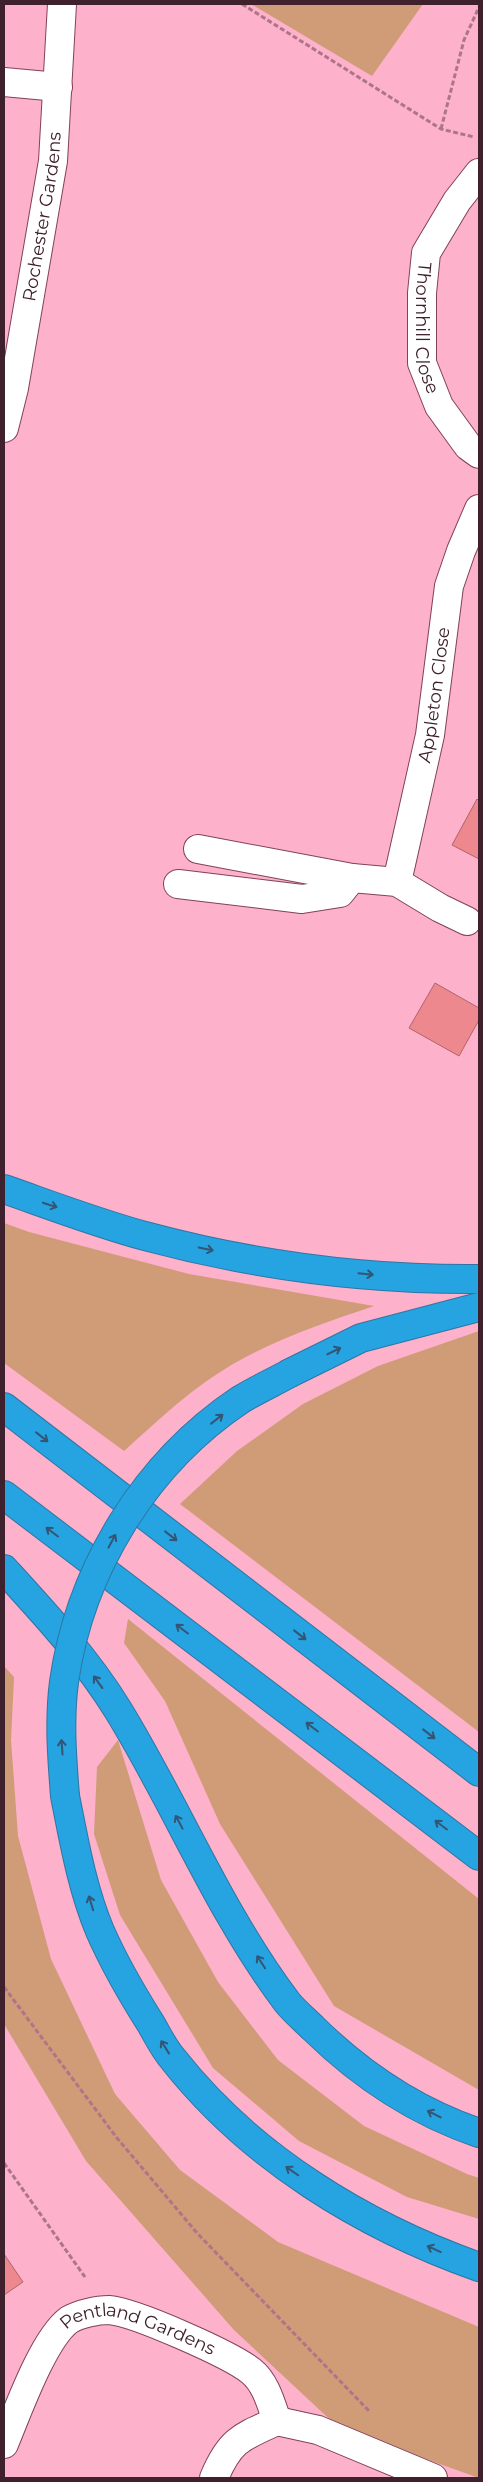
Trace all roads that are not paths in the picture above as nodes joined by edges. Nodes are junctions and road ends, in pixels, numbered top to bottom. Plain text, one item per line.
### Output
1 (62, 4) edge
2 (4, 82) edge
3 (58, 87) junction
4 (479, 173) edge
5 (4, 428) edge
6 (479, 454) edge
7 (479, 509) edge
8 (198, 849) dead end
9 (352, 878) junction
10 (397, 882) junction
11 (178, 884) dead end
12 (468, 921) dead end
13 (4, 1189) edge
14 (479, 1279) edge
15 (479, 1307) edge
16 (4, 1407) edge
17 (4, 1495) edge
18 (4, 1569) edge
19 (479, 1772) edge
20 (479, 1856) edge
21 (479, 2133) edge
22 (479, 2267) edge
23 (278, 2421) junction
24 (4, 2444) edge
25 (214, 2478) edge
26 (433, 2478) edge

1 - 3 street, Rochester Gardens
2 - 3 street
3 - 5 street, Rochester Gardens
4 - 6 street, Thornhill Close
7 - 10 street, Appleton Close
8 - 9 street
9 - 10 street
9 - 11 street
10 - 12 street
13 -> 14 highway
22 -> 15 highway, bridge
16 -> 19 highway
20 -> 17 highway
21 -> 18 highway
23 - 24 street, Pentland Gardens
23 - 25 street
23 - 26 street

